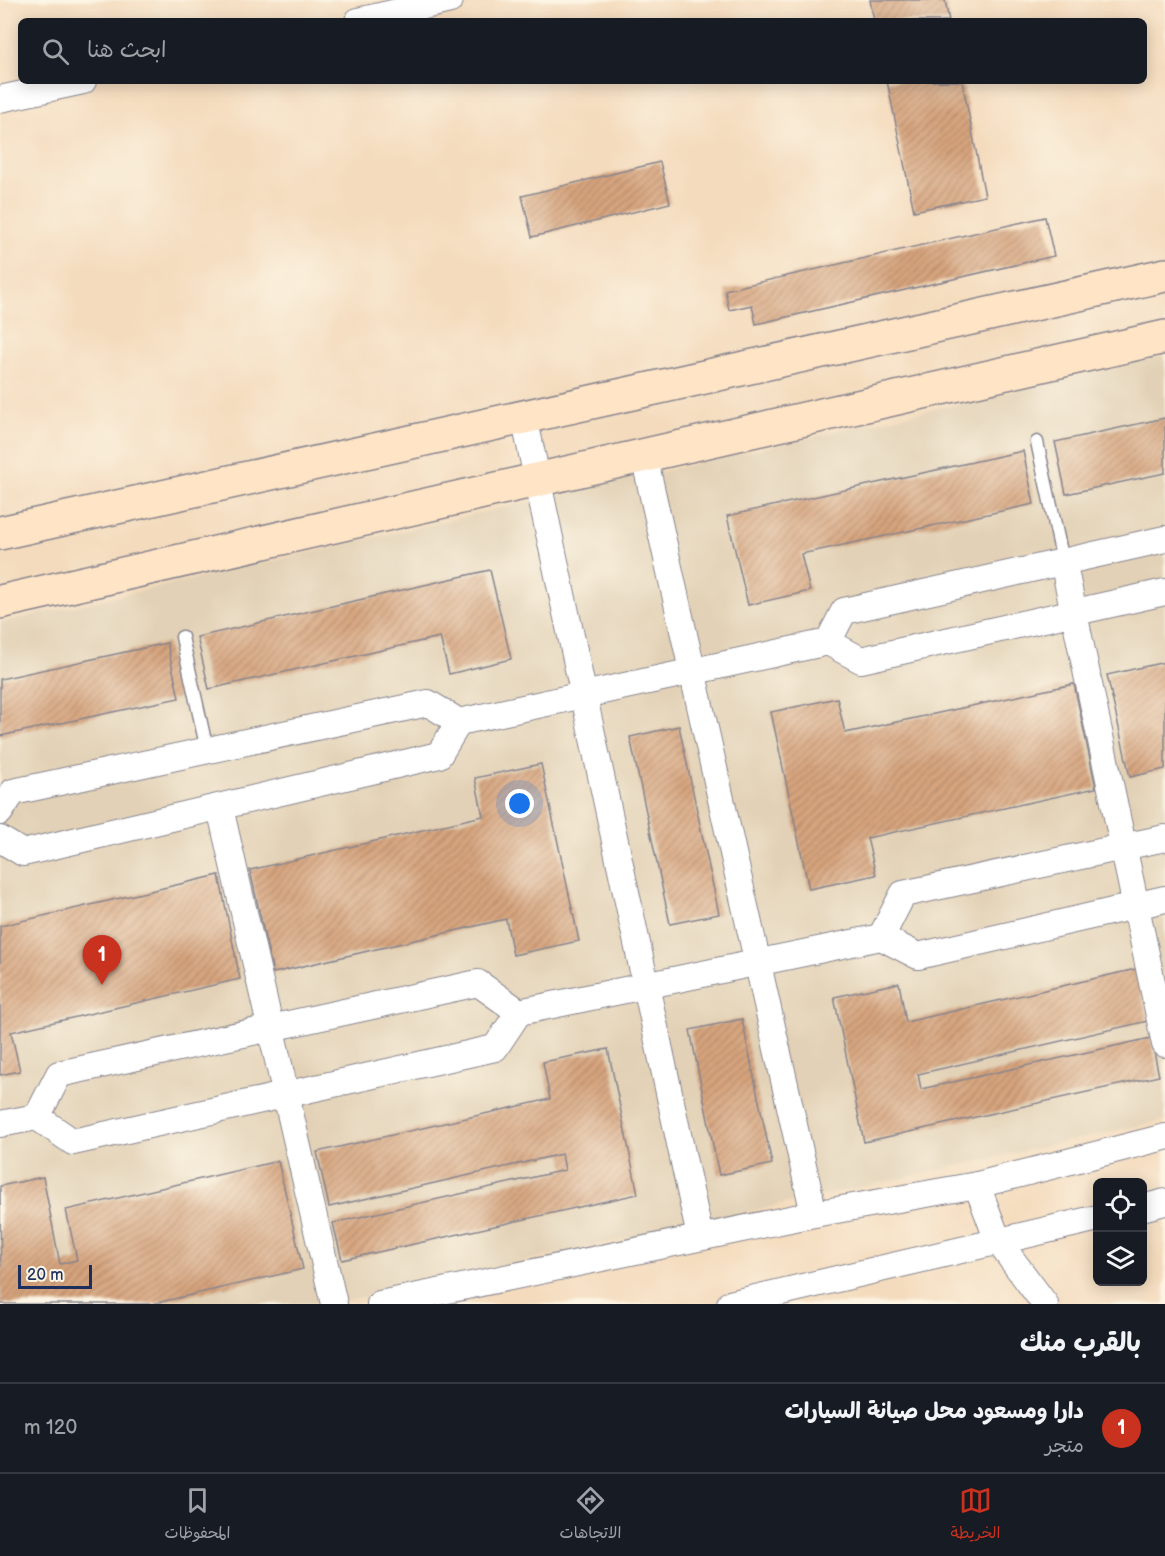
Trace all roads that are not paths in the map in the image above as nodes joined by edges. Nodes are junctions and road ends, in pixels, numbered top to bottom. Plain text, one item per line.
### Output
1 (450, 0) edge
2 (361, 13) edge
3 (69, 84) edge
4 (0, 99) edge
5 (1165, 275) edge
6 (1165, 337) edge
7 (524, 417) junction
8 (1037, 442) dead end
9 (644, 456) junction
10 (537, 479) junction
11 (0, 533) edge
12 (1165, 539) edge
13 (1063, 561) junction
14 (1165, 592) edge
15 (0, 603) edge
16 (1074, 613) junction
17 (182, 637) dead end
18 (828, 642) junction
19 (693, 671) junction
20 (583, 695) junction
21 (459, 722) junction
22 (207, 750) junction
23 (220, 808) junction
24 (0, 812) edge
25 (1165, 838) edge
26 (0, 840) edge
27 (1124, 847) junction
28 (1165, 899) edge
29 (1136, 906) junction
30 (881, 937) junction
31 (758, 963) junction
32 (646, 986) junction
33 (519, 1012) junction
34 (271, 1028) junction
35 (1165, 1044) edge
36 (286, 1094) junction
37 (37, 1117) junction
38 (0, 1124) edge
39 (1165, 1137) edge
40 (977, 1185) junction
41 (1165, 1202) edge
42 (1147, 1207) edge
43 (814, 1214) junction
44 (1093, 1219) edge
45 (700, 1238) junction
46 (998, 1241) junction
47 (334, 1304) edge
48 (380, 1304) edge
49 (730, 1304) edge
50 (1045, 1304) edge

1 - 2 street
3 - 4 street
5 - 7 main road
6 - 9 main road
7 - 10 street
7 - 11 main road
8 - 13 lane
9 - 10 main road
9 - 19 street
10 - 15 main road
10 - 20 street
12 - 13 street
13 - 16 street
13 - 18 street
14 - 16 street
16 - 18 street
16 - 27 street
17 - 22 lane
18 - 19 street
19 - 20 street
19 - 31 street
20 - 21 street
20 - 32 street
21 - 22 street
21 - 23 street
22 - 24 street
23 - 26 street
23 - 34 street
25 - 27 street
27 - 29 street
27 - 30 street
28 - 29 street
29 - 30 street
29 - 35 street
30 - 31 street
31 - 32 street
31 - 43 street
32 - 33 street
32 - 45 street
33 - 34 street
33 - 36 street
34 - 36 street
34 - 37 street
36 - 37 street
36 - 47 street
37 - 38 street
39 - 40 street
40 - 43 street
40 - 46 street
41 - 42 street
43 - 45 street
44 - 46 street
45 - 48 street
46 - 49 street
46 - 50 street

